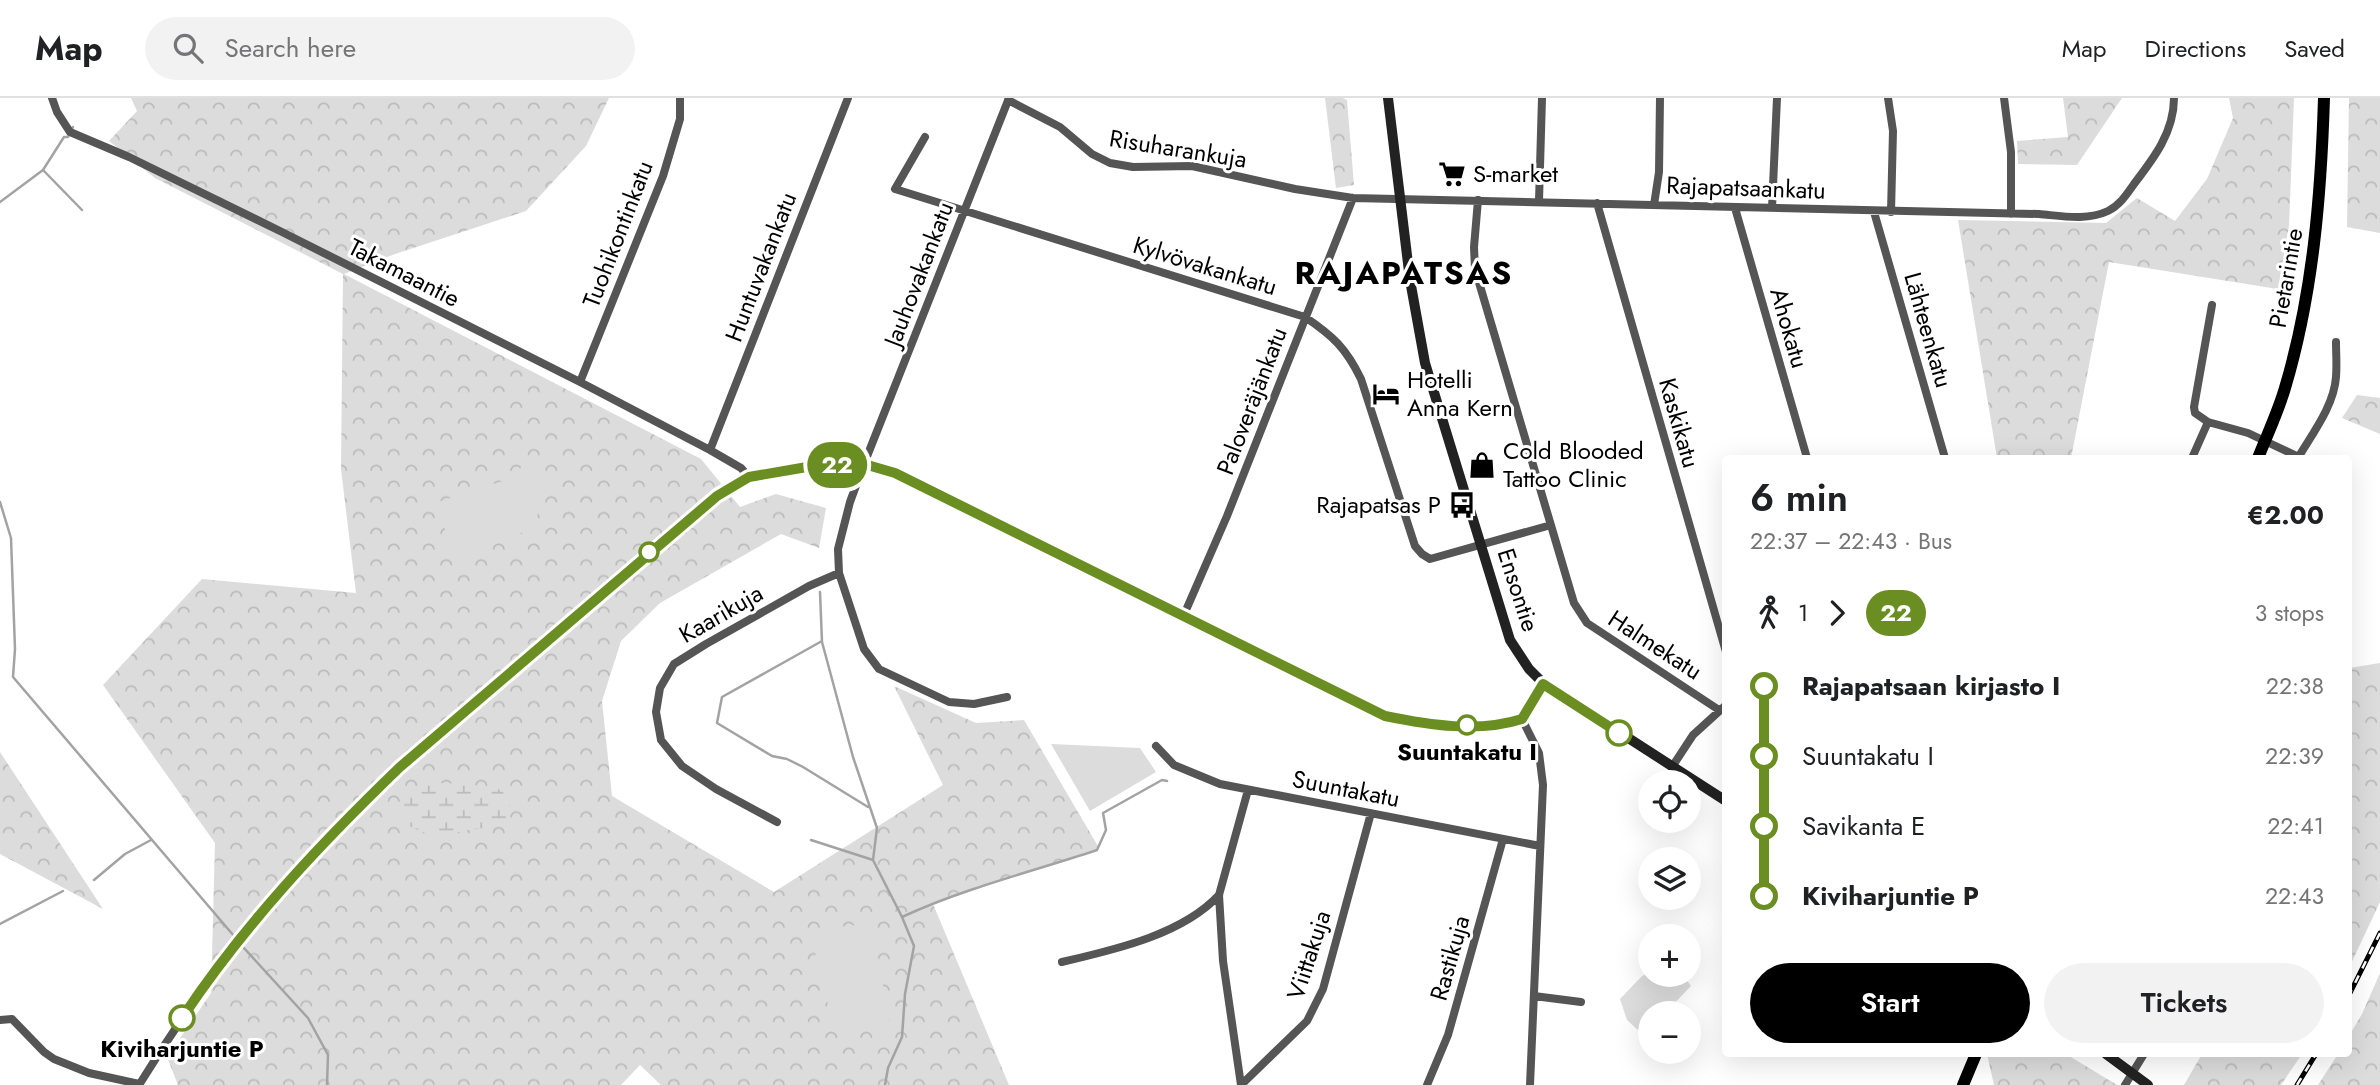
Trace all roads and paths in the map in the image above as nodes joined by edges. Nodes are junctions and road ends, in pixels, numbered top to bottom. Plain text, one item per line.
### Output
1 (52, 98) edge
2 (680, 98) edge
3 (848, 98) edge
4 (1388, 98) edge
5 (1542, 98) edge
6 (1660, 98) edge
7 (1777, 98) edge
8 (1888, 98) edge
9 (2004, 98) edge
10 (2174, 98) edge
11 (2324, 98) edge
12 (1009, 99) edge
13 (925, 137) dead end
14 (1353, 198) junction
15 (1400, 198) junction
16 (1478, 200) junction
17 (1539, 201) junction
18 (1597, 203) junction
19 (1654, 205) junction
20 (1735, 208) junction
21 (1772, 208) junction
22 (964, 211) junction
23 (1874, 212) junction
24 (1891, 212) junction
25 (2011, 214) junction
26 (2212, 305) dead end
27 (1305, 317) junction
28 (2336, 342) dead end
29 (580, 382) junction
30 (2208, 422) junction
31 (2265, 440) junction
32 (710, 450) junction
33 (1806, 455) edge
34 (1944, 455) edge
35 (2193, 455) edge
36 (2259, 455) edge
37 (2292, 455) edge
38 (2300, 455) edge
39 (864, 464) junction
40 (749, 477) junction
41 (1551, 525) junction
42 (1481, 543) junction
43 (839, 573) junction
44 (1183, 617) junction
45 (1722, 638) edge
46 (1543, 684) junction
47 (1007, 696) dead end
48 (1722, 707) edge
49 (1522, 719) junction
50 (1156, 746) dead end
51 (1672, 767) junction
52 (1248, 790) junction
53 (1722, 799) edge
54 (1371, 813) junction
55 (777, 822) dead end
56 (1503, 839) junction
57 (1540, 846) junction
58 (1219, 895) junction
59 (1062, 962) dead end
60 (1534, 996) junction
61 (1581, 1002) dead end
62 (0, 1020) edge
63 (1975, 1057) edge
64 (2110, 1057) edge
65 (2142, 1057) edge
66 (2132, 1073) junction
67 (139, 1085) edge
68 (1241, 1085) edge
69 (1427, 1085) edge
70 (1530, 1085) edge
71 (1963, 1085) edge
72 (2125, 1085) edge
73 (2148, 1085) edge

1 - 29 street, Takamaantie
2 - 29 street, Tuohikontinkatu
3 - 32 street, Huntuvakankatu
4 - 15 street, Ensontie
5 - 17 street
6 - 19 street
7 - 21 street
8 - 24 street
9 - 25 street
10 - 25 street, Rajapatsaankatu
11 - 31 main road, Pietarintie
12 - 14 street, Risuharankuja
12 - 22 street, Jauhovakankatu
13 - 22 street, Kylvövakankatu
14 - 15 street, Risuharankuja
14 - 27 street, Paloveräjänkatu
15 - 16 street, Rajapatsaankatu
15 - 42 street, Ensontie
16 - 17 street, Rajapatsaankatu
16 - 41 street, Halmekatu
17 - 18 street, Rajapatsaankatu
18 - 19 street, Rajapatsaankatu
18 - 45 street, Kaskikatu
19 - 20 street, Rajapatsaankatu
20 - 21 street, Rajapatsaankatu
20 - 33 street, Ahokatu
21 - 23 street, Rajapatsaankatu
22 - 27 street, Kylvövakankatu
22 - 39 street, Jauhovakankatu
23 - 24 street, Rajapatsaankatu
23 - 34 street, Lähteenkatu
24 - 25 street, Rajapatsaankatu
26 - 30 street
27 - 42 street, Kylvövakankatu
27 - 44 street, Paloveräjänkatu
28 - 38 street
29 - 32 street, Takamaantie
30 - 31 street
30 - 35 street
31 - 36 main road, Pietarintie
31 - 37 street
32 - 40 street, Takamaantie
39 - 40 street
39 - 43 street, Jauhovakankatu
39 - 44 street
40 - 67 street
41 - 42 street
41 - 48 street, Halmekatu
42 - 46 street, Ensontie
43 - 47 street, Jauhovakankatu
43 - 55 street, Kaarikuja
44 - 49 street
46 - 49 street
46 - 51 street, Ensontie
48 - 51 street
49 - 57 street
50 - 52 street, Suuntakatu
51 - 53 street, Ensontie
52 - 54 street, Suuntakatu
52 - 58 street
54 - 56 street, Suuntakatu
54 - 68 street, Viittakuja
56 - 57 street, Suuntakatu
56 - 69 street, Rastikuja
57 - 60 street
58 - 59 street
58 - 68 street
60 - 61 street
60 - 70 street
62 - 67 street
63 - 71 main road
64 - 66 street
65 - 66 street
66 - 72 street
66 - 73 street

